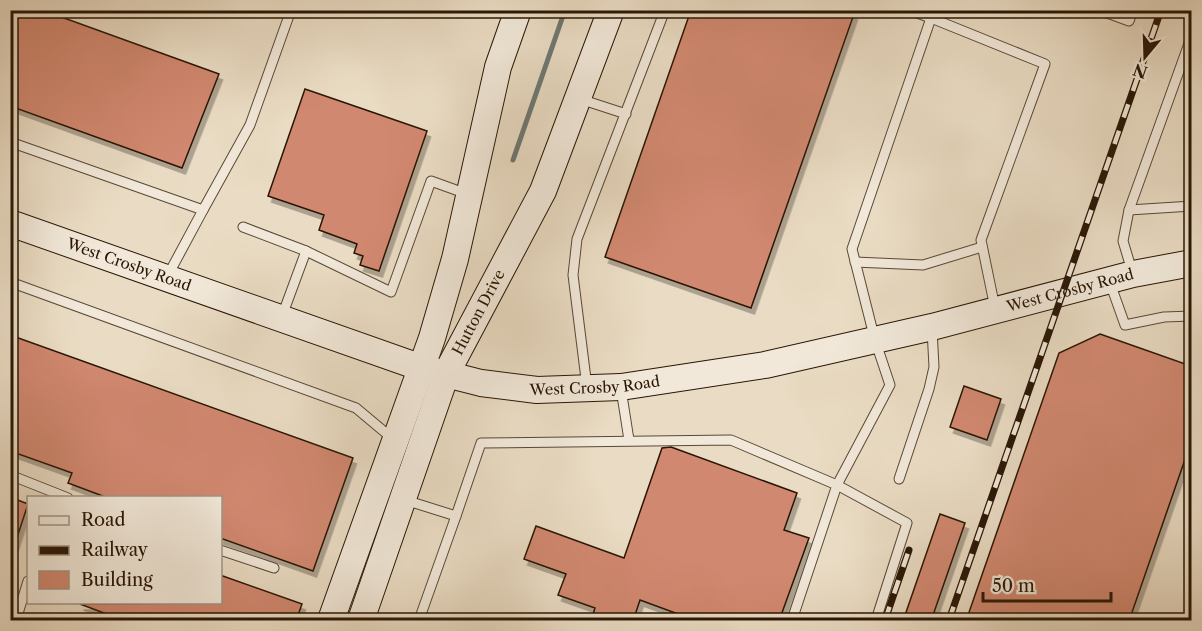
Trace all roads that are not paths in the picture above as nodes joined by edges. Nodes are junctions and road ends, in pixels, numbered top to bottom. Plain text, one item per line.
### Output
1 (518, 10) edge
2 (611, 10) edge
3 (664, 10) edge
4 (909, 10) edge
5 (1099, 10) edge
6 (1134, 10) edge
7 (290, 11) edge
8 (931, 18) junction
9 (1191, 35) edge
10 (579, 98) junction
11 (626, 114) junction
12 (10, 142) edge
13 (467, 194) junction
14 (1191, 206) edge
15 (203, 210) junction
16 (1129, 210) junction
17 (10, 223) edge
18 (243, 227) dead end
19 (982, 247) junction
20 (306, 251) junction
21 (855, 262) junction
22 (1191, 263) edge
23 (1121, 277) junction
24 (166, 279) junction
25 (10, 282) edge
26 (996, 310) junction
27 (1191, 316) edge
28 (281, 320) junction
29 (932, 327) junction
30 (875, 340) junction
31 (434, 371) junction
32 (621, 387) junction
33 (587, 388) junction
34 (629, 440) junction
35 (395, 441) junction
36 (10, 475) edge
37 (899, 479) dead end
38 (837, 485) junction
39 (56, 495) edge
40 (403, 500) junction
41 (456, 516) junction
42 (222, 551) edge
43 (274, 568) dead end
44 (27, 584) edge
45 (16, 621) edge
46 (331, 621) edge
47 (362, 621) edge
48 (419, 621) edge
49 (792, 621) edge
50 (876, 621) edge

1 - 13 street, Hutton Drive
2 - 10 street, Hutton Drive
3 - 11 lane
4 - 8 lane
5 - 6 lane
7 - 15 lane
8 - 19 lane
8 - 21 lane
9 - 16 lane
10 - 11 lane
10 - 31 street, Hutton Drive
11 - 33 lane
12 - 15 lane
13 - 20 lane
13 - 31 street, Hutton Drive
14 - 16 lane
15 - 24 lane
16 - 23 lane
17 - 24 street, West Crosby Road
18 - 20 lane
19 - 21 lane
19 - 26 lane
20 - 28 lane
21 - 30 lane
22 - 23 street, West Crosby Road
23 - 26 street, West Crosby Road
23 - 27 lane
24 - 28 street, West Crosby Road
25 - 35 lane
26 - 29 street, West Crosby Road
28 - 31 street, West Crosby Road
29 - 30 street, West Crosby Road
29 - 37 lane
30 - 32 street, West Crosby Road
30 - 38 lane
31 - 33 street, West Crosby Road
31 - 35 street, Hutton Drive
31 - 40 street, Hutton Drive
32 - 33 street, West Crosby Road
32 - 34 lane
34 - 38 lane
34 - 41 lane
35 - 46 street, Hutton Drive
36 - 39 lane
38 - 49 lane
38 - 50 lane
40 - 41 lane
40 - 47 street, Hutton Drive
41 - 48 lane
42 - 43 lane
44 - 45 lane

